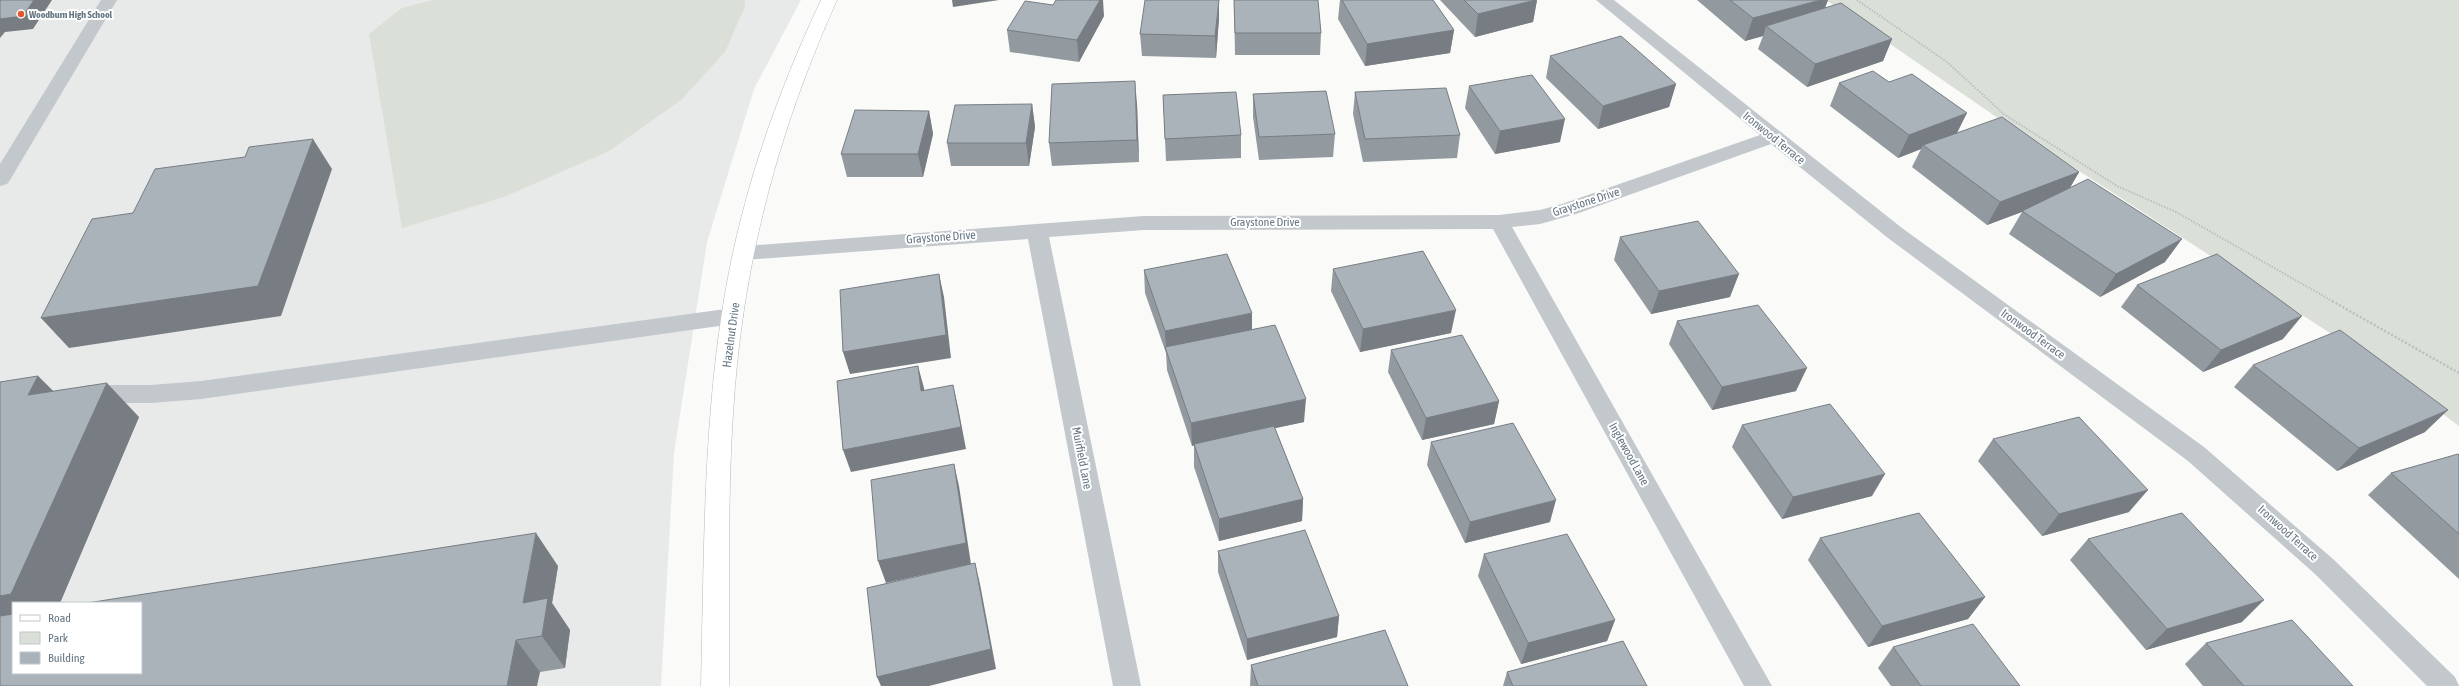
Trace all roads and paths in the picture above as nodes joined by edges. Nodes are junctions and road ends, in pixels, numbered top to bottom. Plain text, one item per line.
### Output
1 (108, 0) edge
2 (829, 0) edge
3 (1604, 0) edge
4 (1857, 0) edge
5 (1772, 137) junction
6 (0, 180) edge
7 (1499, 222) junction
8 (1037, 230) junction
9 (744, 253) junction
10 (733, 316) junction
11 (2459, 373) edge
12 (70, 394) edge
13 (715, 686) edge
14 (1127, 686) edge
15 (1758, 686) edge
16 (2445, 686) edge

1 - 6 street
2 - 9 street, Hazelnut Drive
3 - 5 street, Ironwood Terrace
4 - 11 path
5 - 7 street, Graystone Drive
5 - 16 street, Ironwood Terrace
7 - 8 street, Graystone Drive
7 - 15 street, Inglewood Lane
8 - 9 street, Graystone Drive
8 - 14 street, Muirfield Lane
9 - 10 street, Hazelnut Drive
10 - 12 street
10 - 13 street, Hazelnut Drive

